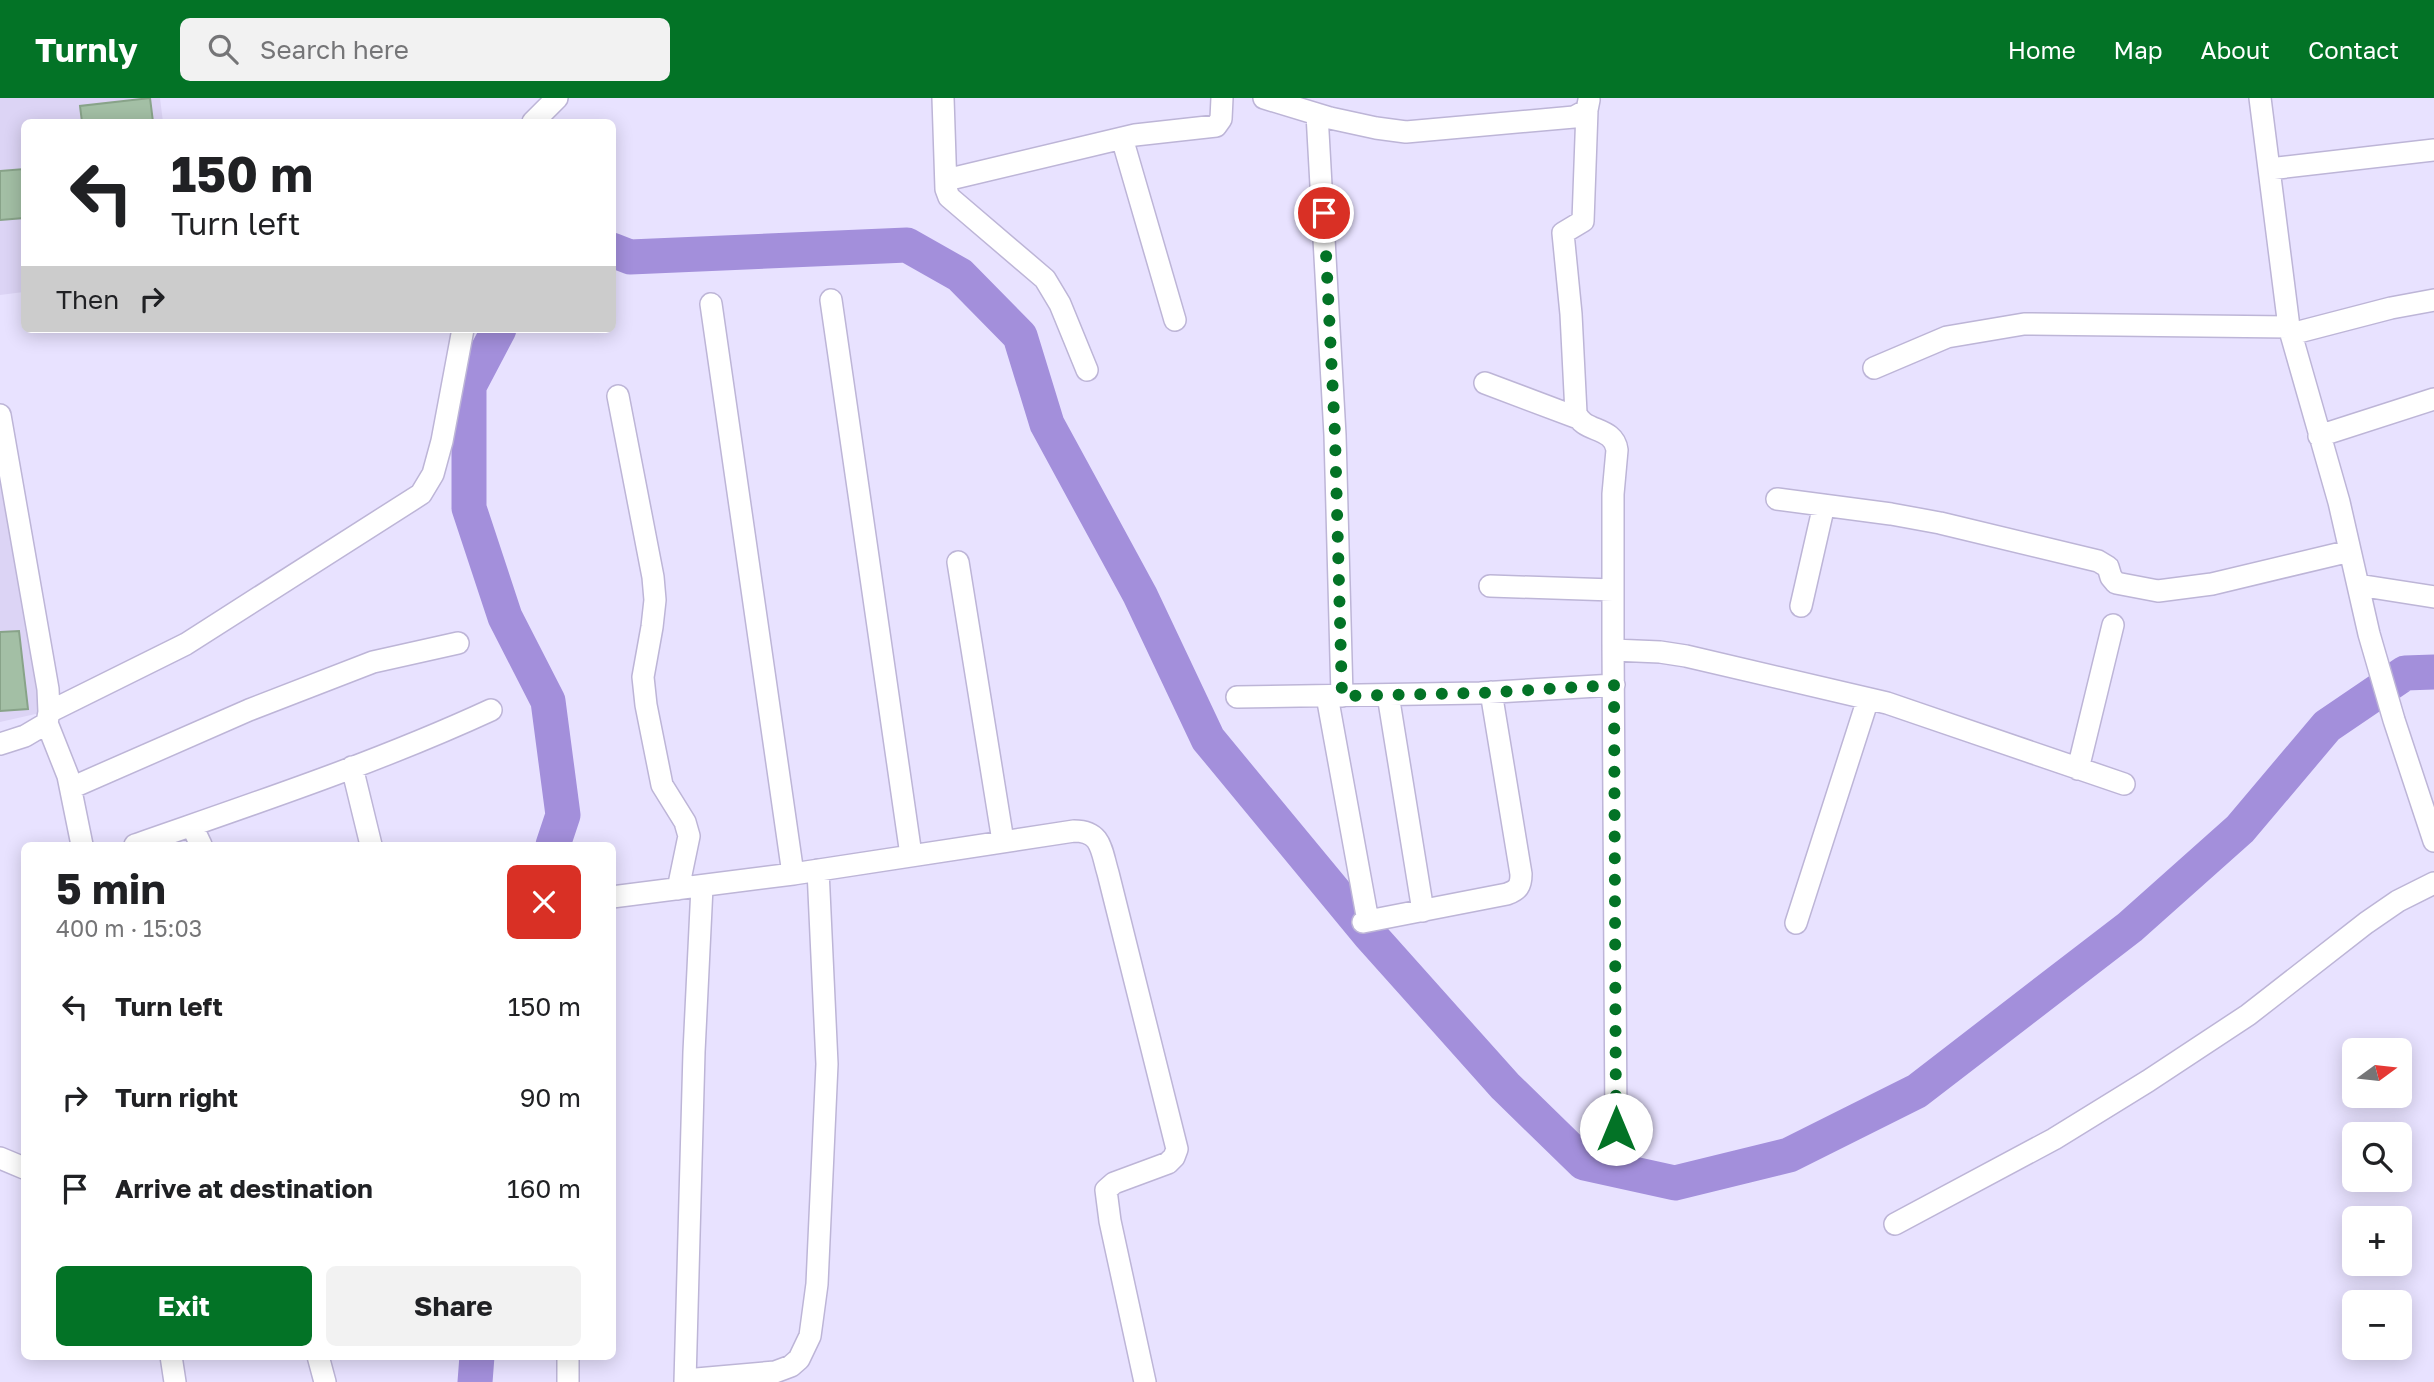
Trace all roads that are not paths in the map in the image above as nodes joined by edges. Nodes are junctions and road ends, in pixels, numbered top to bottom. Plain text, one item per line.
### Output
1 (557, 98) edge
2 (943, 98) edge
3 (1222, 98) edge
4 (1264, 98) edge
5 (2260, 98) edge
6 (1588, 104) edge
7 (1317, 114) junction
8 (536, 119) edge
9 (1122, 138) junction
10 (2434, 150) edge
11 (2269, 169) junction
12 (946, 180) junction
13 (831, 300) dead end
14 (2434, 300) edge
15 (710, 303) dead end
16 (1175, 320) dead end
17 (2290, 330) junction
18 (462, 333) edge
19 (1874, 369) dead end
20 (1087, 370) dead end
21 (1485, 383) dead end
22 (618, 396) dead end
23 (2434, 399) edge
24 (0, 415) edge
25 (1578, 418) junction
26 (2319, 436) junction
27 (1777, 499) dead end
28 (1824, 505) junction
29 (2350, 551) junction
30 (958, 562) dead end
31 (2358, 585) junction
32 (1490, 586) dead end
33 (1613, 590) junction
34 (2434, 597) edge
35 (1801, 606) dead end
36 (2113, 625) dead end
37 (458, 643) dead end
38 (1613, 650) junction
39 (1614, 685) junction
40 (1491, 692) junction
41 (1388, 695) junction
42 (1334, 696) junction
43 (1237, 697) dead end
44 (1868, 699) junction
45 (491, 710) dead end
46 (48, 717) junction
47 (0, 744) edge
48 (352, 767) junction
49 (2078, 769) junction
50 (2124, 784) dead end
51 (71, 788) junction
52 (197, 836) edge
53 (1003, 841) junction
54 (2434, 841) edge
55 (81, 842) edge
56 (156, 842) edge
57 (370, 842) edge
58 (911, 855) junction
59 (818, 870) junction
60 (793, 874) junction
61 (2434, 883) edge
62 (702, 887) junction
63 (678, 889) junction
64 (616, 897) edge
65 (1423, 911) junction
66 (1796, 923) dead end
67 (1616, 1129) dead end
68 (0, 1158) edge
69 (21, 1167) edge
70 (1895, 1224) dead end
71 (171, 1360) edge
72 (319, 1360) edge
73 (568, 1360) edge
74 (685, 1381) edge
75 (174, 1382) edge
76 (325, 1382) edge
77 (568, 1382) edge
78 (1145, 1382) edge

1 - 8 street
2 - 12 street
3 - 9 street
4 - 7 street
5 - 11 street
6 - 7 street
6 - 25 street
7 - 42 street
9 - 12 street
9 - 16 street
10 - 11 street
11 - 17 street
12 - 20 street
13 - 58 street
14 - 17 street
15 - 60 street
17 - 19 street
17 - 26 street
18 - 46 street
21 - 25 street
22 - 63 street
23 - 26 street
24 - 46 street
25 - 33 street
26 - 29 street
27 - 28 street
28 - 29 street
28 - 35 street
29 - 31 street
30 - 53 street
31 - 34 street
31 - 54 street
32 - 33 street
33 - 38 street
36 - 49 street
37 - 51 street
38 - 39 street
38 - 44 street
39 - 40 street
39 - 67 street
40 - 41 street
40 - 65 street
41 - 42 street
41 - 65 street
42 - 43 street
42 - 65 street
44 - 49 street
44 - 66 street
45 - 48 street
46 - 47 street
46 - 51 street
48 - 52 street
48 - 57 street
49 - 50 street
51 - 55 street
52 - 56 street
53 - 58 street
53 - 78 street
58 - 59 street
59 - 60 street
59 - 74 street
60 - 62 street
61 - 70 street
62 - 63 street
62 - 74 street
63 - 64 street
68 - 69 street
71 - 75 street
72 - 76 street
73 - 77 street

